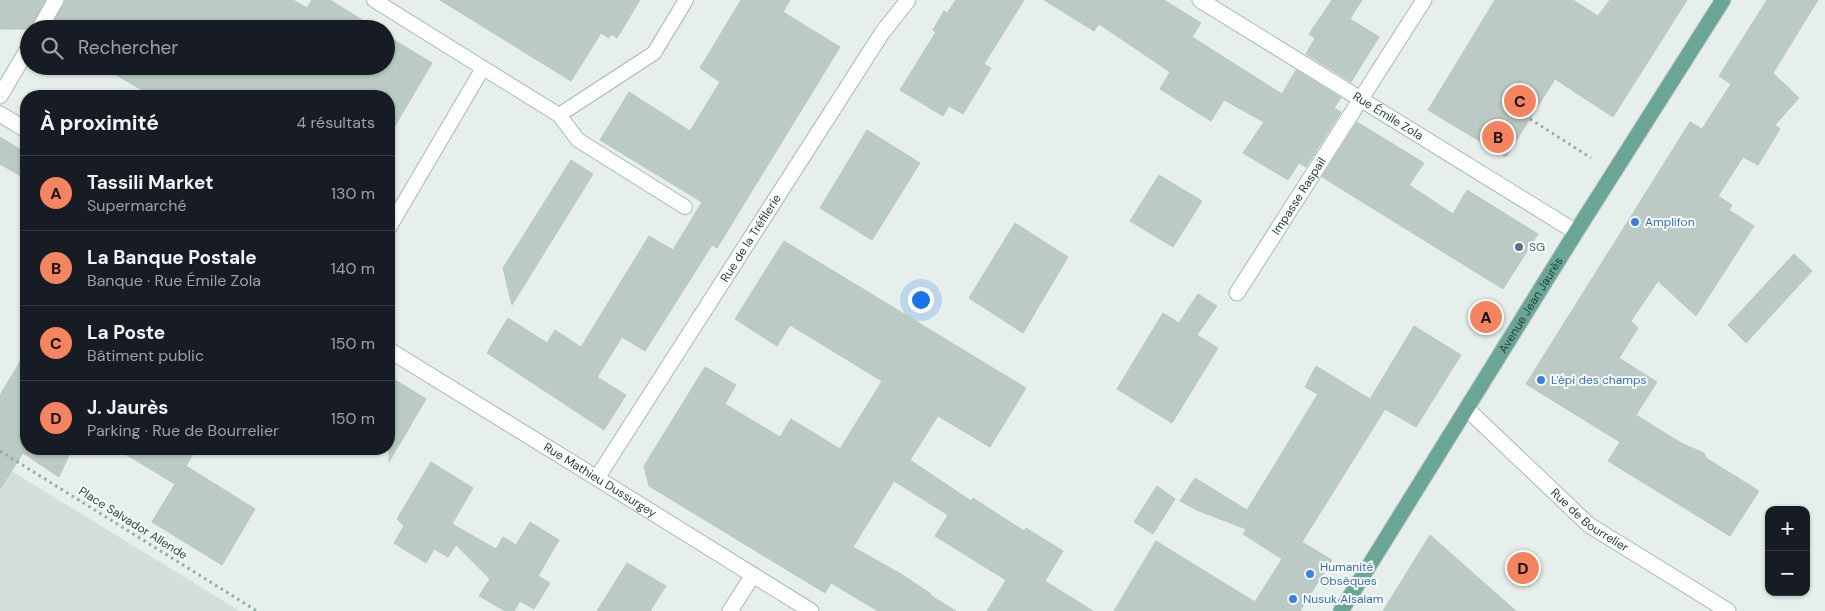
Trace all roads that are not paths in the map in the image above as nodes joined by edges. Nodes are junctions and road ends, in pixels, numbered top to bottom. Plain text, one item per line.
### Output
1 (56, 0) edge
2 (374, 0) edge
3 (686, 0) edge
4 (908, 0) edge
5 (1200, 0) edge
6 (1424, 0) edge
7 (1723, 0) edge
8 (45, 20) edge
9 (20, 62) edge
10 (483, 68) junction
11 (0, 96) edge
12 (1360, 99) junction
13 (0, 114) edge
14 (559, 116) junction
15 (20, 126) edge
16 (685, 207) dead end
17 (395, 218) edge
18 (1576, 232) junction
19 (1237, 293) dead end
20 (395, 354) edge
21 (1467, 409) junction
22 (597, 478) junction
23 (753, 575) junction
24 (730, 611) edge
25 (811, 611) edge
26 (1341, 611) edge
27 (1728, 611) edge

1 - 8 street
2 - 10 lane
3 - 14 lane
4 - 22 street, Rue de la Tréfilerie
5 - 12 street, Rue Émile Zola
6 - 12 street, Impasse Raspail
7 - 18 main road, Avenue Jean Jaurès
9 - 11 street
10 - 14 lane
10 - 17 lane
12 - 18 street, Rue Émile Zola
12 - 19 street, Impasse Raspail
13 - 15 street
14 - 16 lane
18 - 21 main road, Avenue Jean Jaurès
20 - 22 street, Rue Mathieu Dussurgey
21 - 26 main road, Avenue Jean Jaurès
21 - 27 street, Rue de Bourrelier
22 - 23 street, Rue Mathieu Dussurgey
23 - 24 street
23 - 25 street, Rue Mathieu Dussurgey

